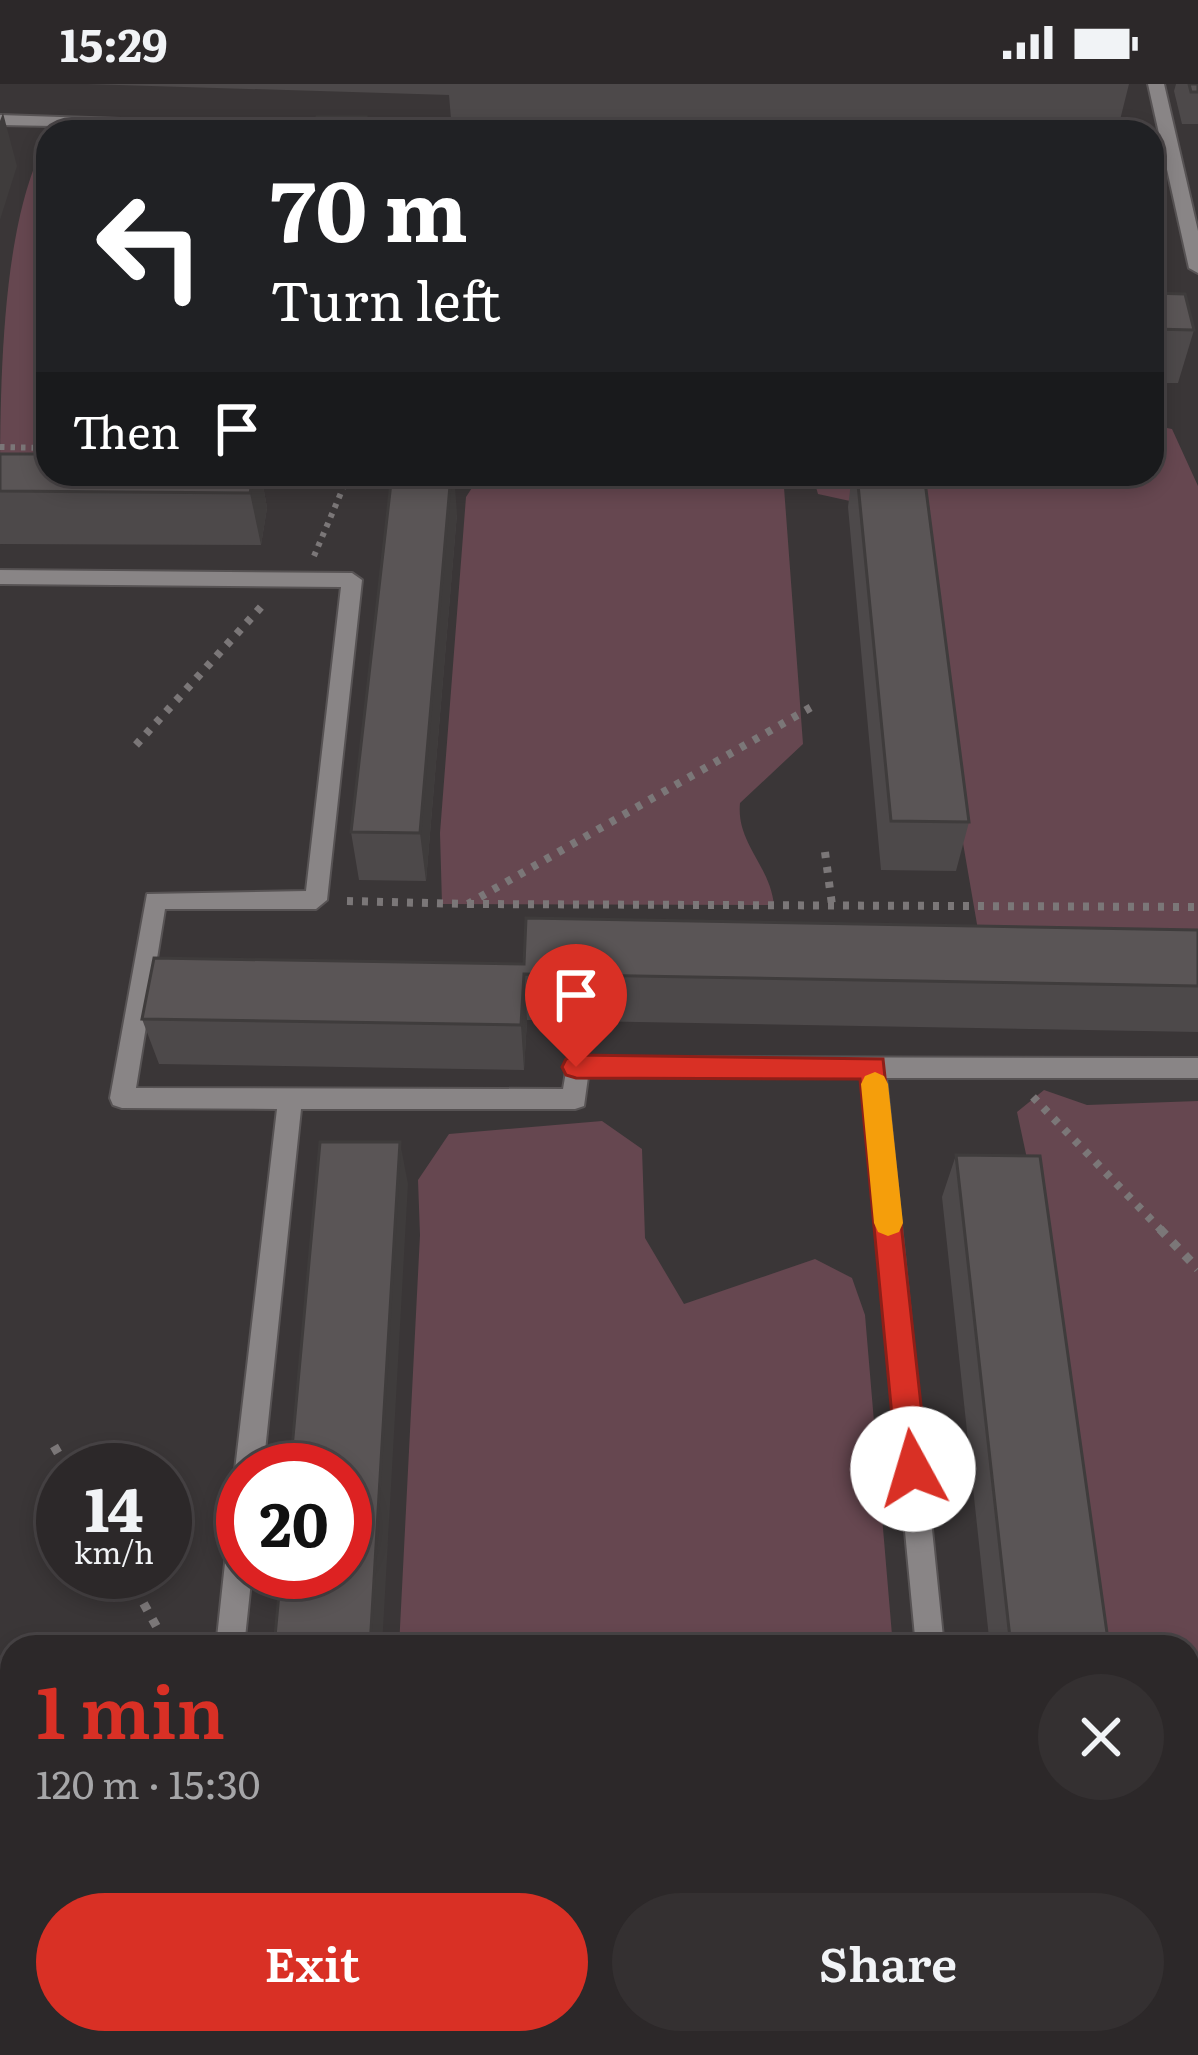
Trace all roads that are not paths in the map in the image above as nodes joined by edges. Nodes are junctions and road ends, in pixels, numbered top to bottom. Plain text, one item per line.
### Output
1 (1156, 84) edge
2 (0, 120) edge
3 (1164, 120) edge
4 (36, 121) edge
5 (1164, 121) edge
6 (1164, 172) edge
7 (1175, 172) junction
8 (1198, 268) edge
9 (0, 577) edge
10 (873, 1067) junction
11 (1198, 1068) edge
12 (290, 1098) junction
13 (252, 1443) edge
14 (235, 1599) edge
15 (231, 1635) edge
16 (929, 1635) edge

1 - 3 lane
2 - 4 lane
5 - 7 lane
6 - 7 lane
7 - 8 lane
9 - 12 lane
10 - 11 lane
10 - 12 lane
10 - 16 lane
12 - 13 lane
14 - 15 lane

